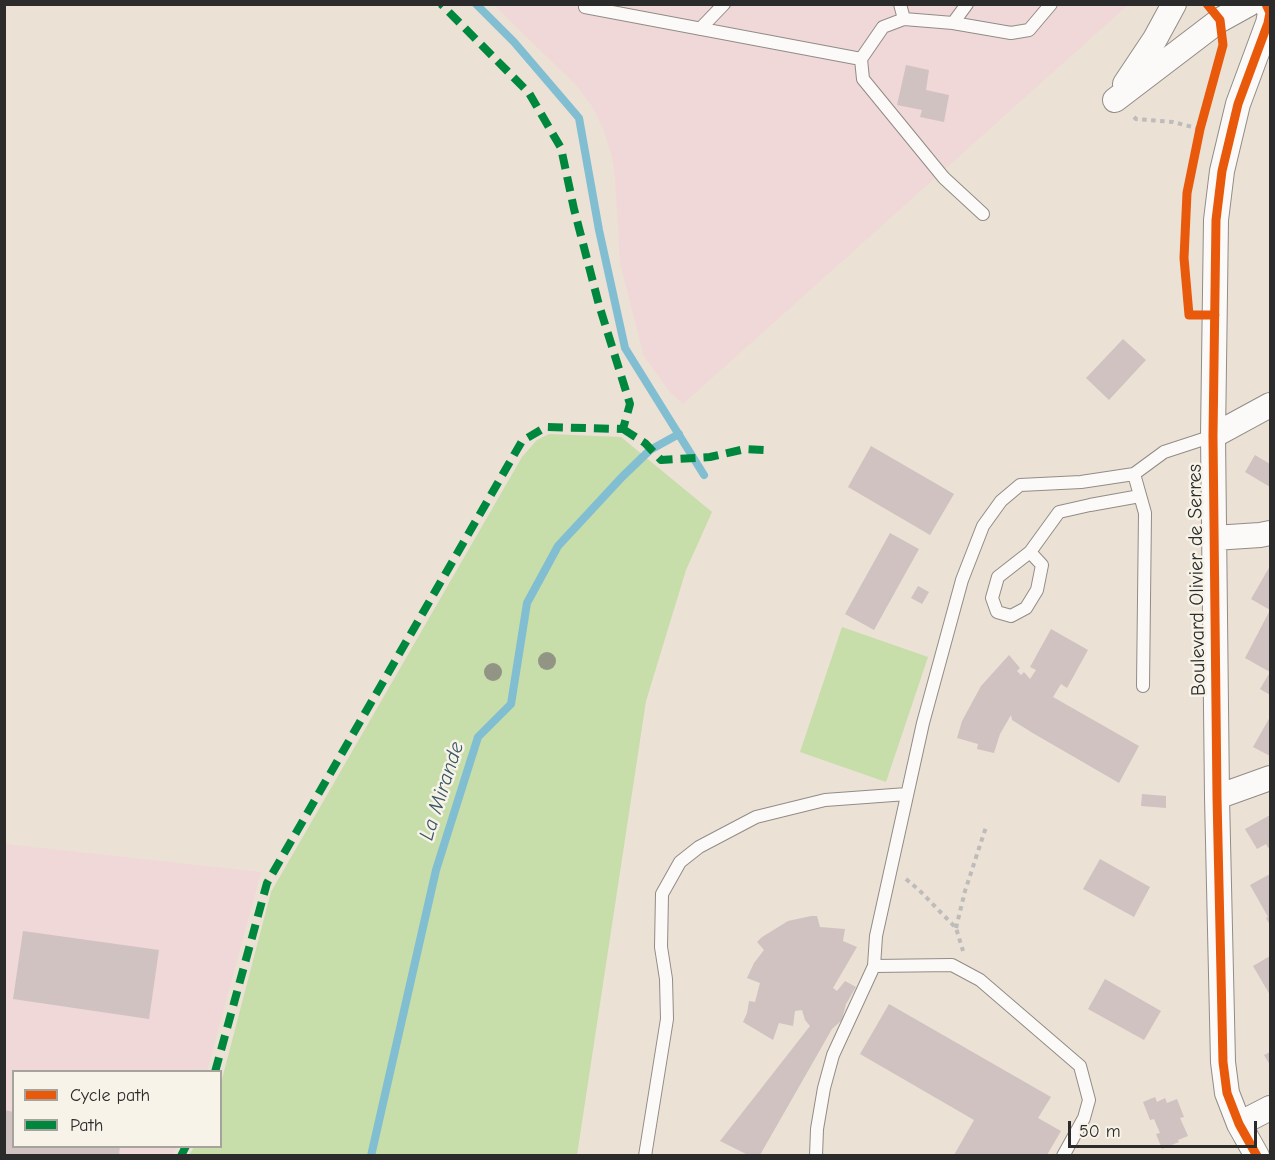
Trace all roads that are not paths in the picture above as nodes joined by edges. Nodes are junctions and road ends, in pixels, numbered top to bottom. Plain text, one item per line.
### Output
1 (724, 4) edge
2 (900, 4) edge
3 (967, 4) edge
4 (1051, 4) edge
5 (1174, 4) edge
6 (585, 7) dead end
7 (1264, 8) edge
8 (904, 20) junction
9 (953, 23) junction
10 (700, 29) junction
11 (861, 59) junction
12 (983, 214) dead end
13 (1270, 405) edge
14 (1213, 436) junction
15 (1134, 474) junction
16 (1140, 496) junction
17 (1270, 532) edge
18 (1214, 538) junction
19 (1030, 552) junction
20 (1143, 686) dead end
21 (1270, 778) edge
22 (907, 794) junction
23 (1217, 797) junction
24 (874, 966) junction
25 (1270, 1108) edge
26 (1239, 1124) junction
27 (645, 1155) edge
28 (816, 1155) edge
29 (1063, 1155) edge
30 (1257, 1155) edge

1 - 10 lane
2 - 8 lane
3 - 9 lane
4 - 9 lane
5 - 7 street
6 - 10 lane
7 - 14 street, Boulevard Olivier de Serres
8 - 9 lane
8 - 11 lane
10 - 11 lane
11 - 12 lane
13 - 14 street
14 - 15 lane
14 - 18 street, Boulevard Olivier de Serres
15 - 16 lane
15 - 22 lane
16 - 19 lane
16 - 20 lane
17 - 18 street, Boulevard Olivier de Serres
18 - 23 street, Boulevard Olivier de Serres
19 - 19 lane
21 - 23 street
22 - 24 lane
22 - 27 lane
23 - 26 street, Boulevard Olivier de Serres
24 - 28 lane
24 - 29 lane
25 - 26 street
26 - 30 street, Boulevard Olivier de Serres

